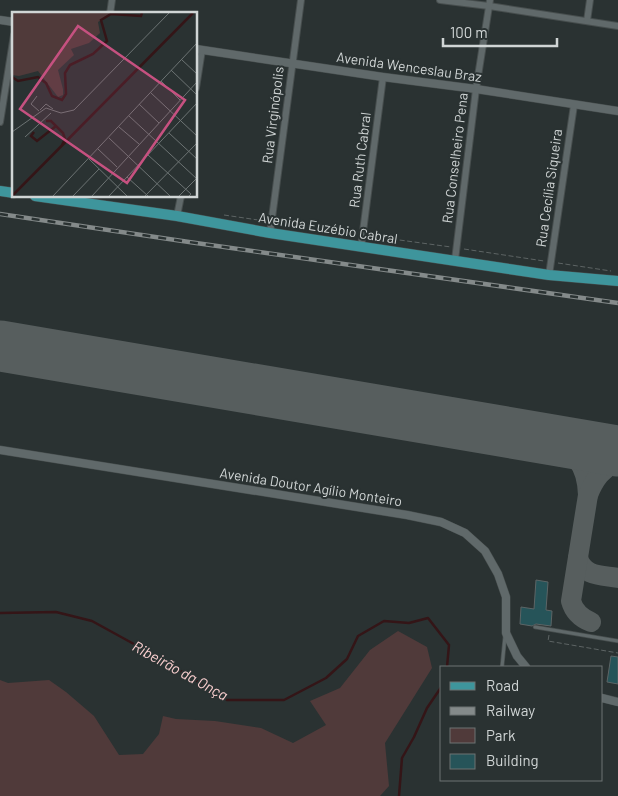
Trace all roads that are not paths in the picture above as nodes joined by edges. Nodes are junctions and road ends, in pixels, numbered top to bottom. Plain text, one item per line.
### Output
1 (301, 0) edge
2 (440, 0) edge
3 (590, 0) edge
4 (490, 3) edge
5 (587, 21) junction
6 (618, 26) edge
7 (12, 47) edge
8 (199, 50) edge
9 (198, 63) edge
10 (293, 64) junction
11 (383, 77) junction
12 (476, 89) junction
13 (574, 105) junction
14 (618, 111) edge
15 (0, 122) edge
16 (58, 198) edge
17 (180, 198) edge
18 (81, 200) edge
19 (178, 216) junction
20 (270, 233) junction
21 (361, 247) junction
22 (455, 260) junction
23 (549, 274) junction
24 (618, 281) edge
25 (0, 450) edge
26 (536, 627) dead end
27 (506, 633) junction
28 (618, 641) edge
29 (502, 666) edge
30 (525, 666) edge
31 (603, 698) edge
32 (618, 702) edge

1 - 10 street, Rua Virginópolis
2 - 4 street
3 - 5 street
4 - 5 street
4 - 12 street, Rua Conselheiro Pena
5 - 6 street
7 - 15 street
8 - 9 street
8 - 10 street, Avenida Wenceslau Braz
10 - 11 street, Avenida Wenceslau Braz
10 - 20 street, Rua Virginópolis
11 - 12 street, Avenida Wenceslau Braz
11 - 21 street, Rua Ruth Cabral
12 - 13 street, Avenida Wenceslau Braz
12 - 22 street, Rua Conselheiro Pena
13 - 14 street, Avenida Wenceslau Braz
13 - 23 street, Rua Cecília Siqueira
16 - 18 main road, Avenida Euzébio Cabral
17 - 19 street
18 - 19 main road, Avenida Euzébio Cabral
19 - 20 main road, Avenida Euzébio Cabral
20 - 21 main road, Avenida Euzébio Cabral
21 - 22 main road, Avenida Euzébio Cabral
22 - 23 main road, Avenida Euzébio Cabral
23 - 24 main road, Avenida Euzébio Cabral
25 - 27 street, Avenida Doutor Agílio Monteiro
26 - 28 lane
27 - 29 lane
27 - 30 street, Avenida Doutor Agílio Monteiro
31 - 32 street

